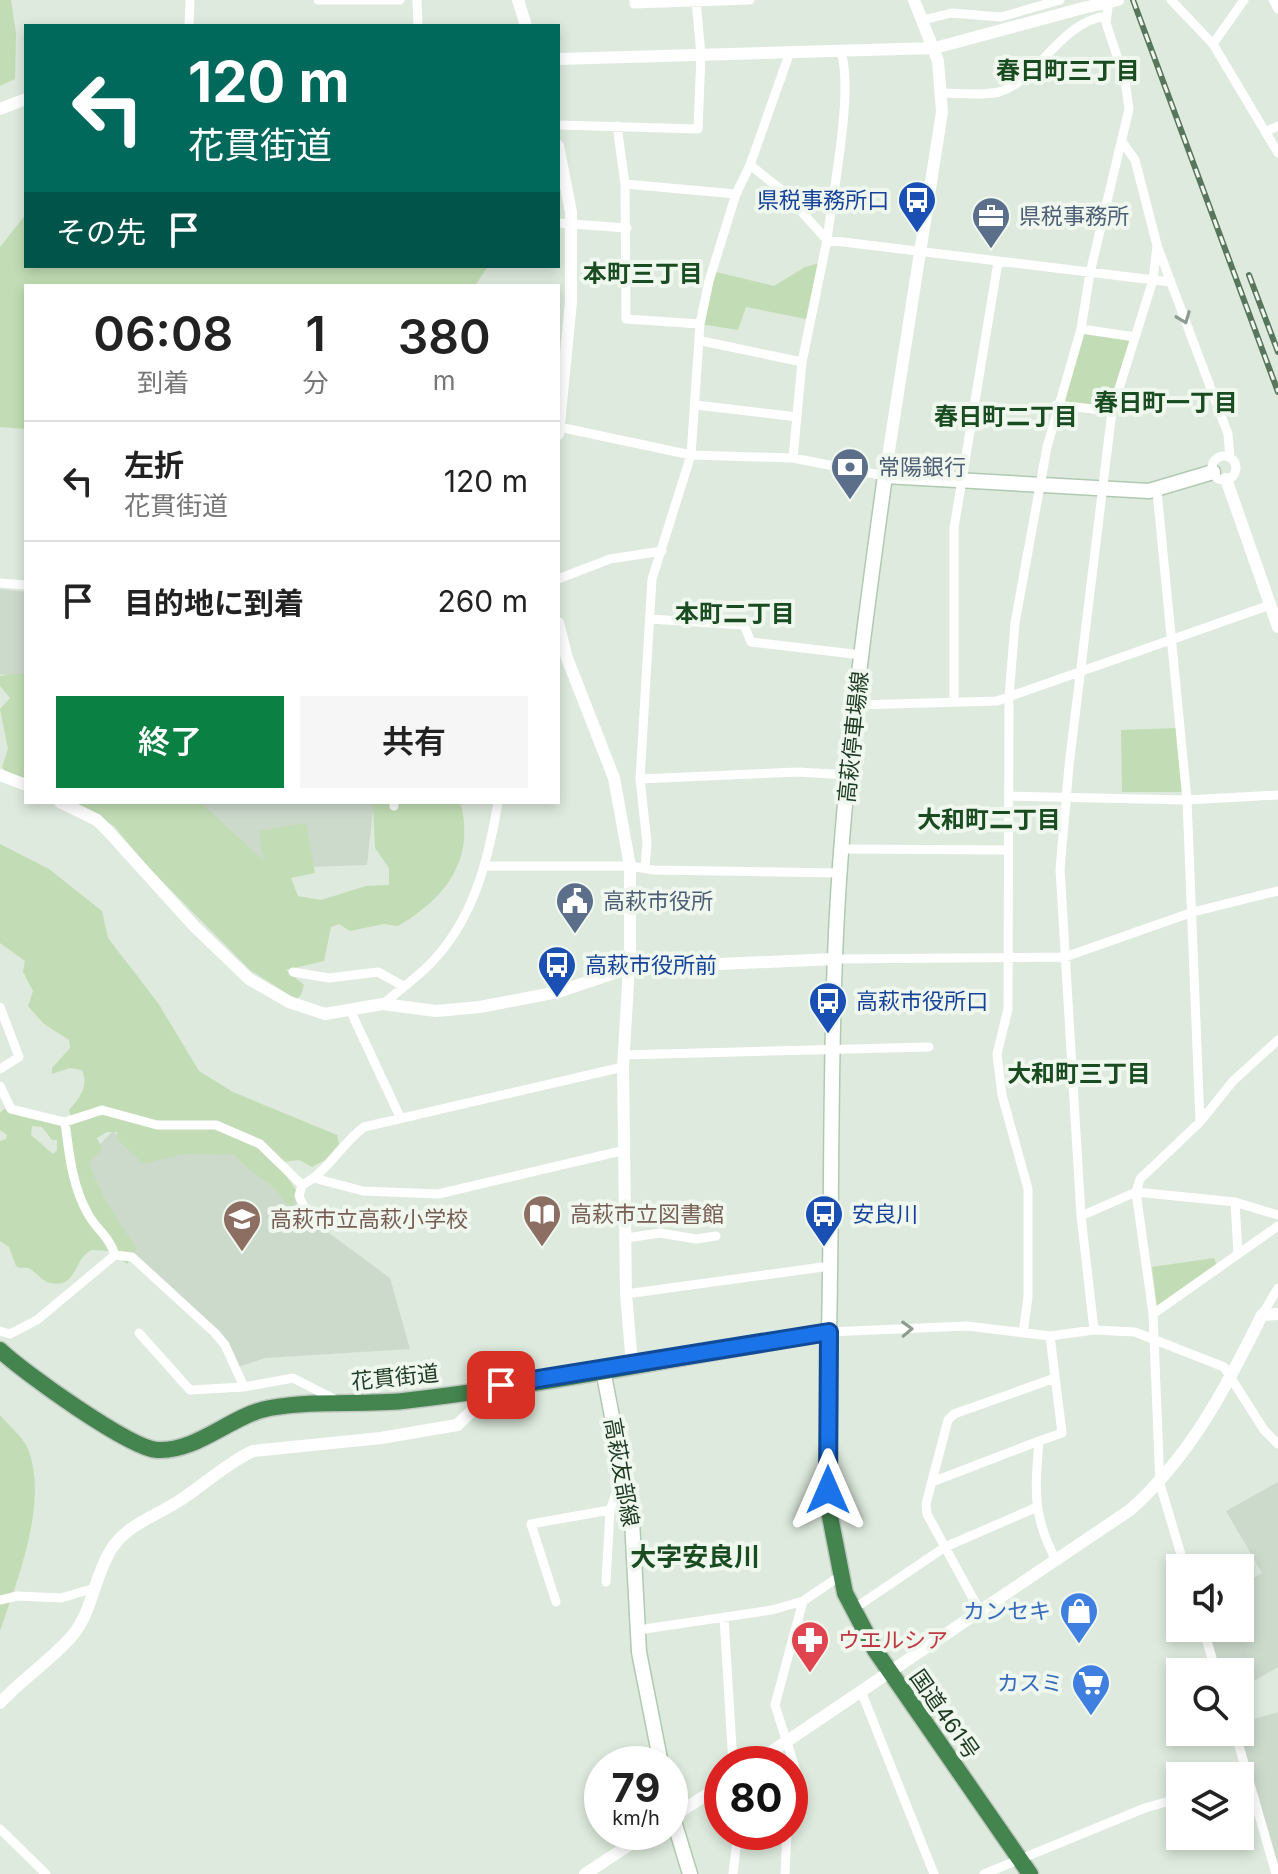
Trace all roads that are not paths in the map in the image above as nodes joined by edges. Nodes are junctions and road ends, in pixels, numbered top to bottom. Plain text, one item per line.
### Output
1 (190, 0) edge
2 (318, 0) edge
3 (384, 0) edge
4 (400, 0) edge
5 (417, 0) edge
6 (518, 0) edge
7 (634, 0) edge
8 (750, 0) edge
9 (914, 0) edge
10 (1060, 0) edge
11 (1109, 0) edge
12 (1118, 0) edge
13 (1171, 0) edge
14 (1244, 0) edge
15 (1273, 0) edge
16 (696, 1) edge
17 (1278, 9) edge
18 (1107, 16) junction
19 (923, 20) junction
20 (189, 24) edge
21 (418, 24) edge
22 (525, 24) edge
23 (1213, 44) junction
24 (935, 48) junction
25 (840, 50) junction
26 (790, 52) junction
27 (701, 55) junction
28 (560, 59) edge
29 (942, 93) junction
30 (24, 100) edge
31 (0, 109) edge
32 (560, 125) edge
33 (617, 126) junction
34 (1278, 126) edge
35 (1267, 131) junction
36 (1123, 143) junction
37 (1278, 153) edge
38 (750, 165) junction
39 (560, 172) edge
40 (625, 184) junction
41 (736, 194) junction
42 (564, 223) edge
43 (627, 228) junction
44 (827, 240) junction
45 (1157, 245) junction
46 (921, 253) junction
47 (998, 262) junction
48 (1090, 273) junction
49 (1153, 280) junction
50 (1170, 282) junction
51 (700, 324) junction
52 (1081, 329) junction
53 (1135, 337) junction
54 (702, 341) junction
55 (802, 362) junction
56 (696, 405) junction
57 (1056, 405) junction
58 (1112, 411) junction
59 (560, 417) edge
60 (797, 417) junction
61 (560, 427) edge
62 (691, 455) junction
63 (793, 458) junction
64 (1230, 458) junction
65 (885, 476) junction
66 (1219, 476) junction
67 (961, 480) junction
68 (1038, 485) junction
69 (1105, 489) junction
70 (1157, 491) junction
71 (662, 551) junction
72 (560, 578) edge
73 (0, 583) edge
74 (24, 585) edge
75 (1270, 605) junction
76 (650, 619) junction
77 (1278, 627) edge
78 (560, 630) edge
79 (1173, 639) junction
80 (862, 655) junction
81 (1083, 671) junction
82 (1009, 697) junction
83 (954, 702) junction
84 (856, 705) junction
85 (0, 775) edge
86 (849, 775) junction
87 (640, 779) junction
88 (24, 784) edge
89 (1278, 795) edge
90 (1009, 796) junction
91 (1066, 798) junction
92 (1187, 800) junction
93 (64, 804) edge
94 (498, 804) edge
95 (842, 849) junction
96 (1008, 850) junction
97 (487, 866) junction
98 (630, 866) junction
99 (645, 867) junction
100 (840, 873) junction
101 (1278, 891) edge
102 (1193, 912) junction
103 (1005, 956) junction
104 (1065, 957) junction
105 (835, 959) junction
106 (629, 968) junction
107 (293, 972) dead end
108 (403, 986) junction
109 (383, 1004) junction
110 (0, 1007) edge
111 (351, 1012) junction
112 (1278, 1040) edge
113 (929, 1047) dead end
114 (835, 1048) junction
115 (623, 1061) junction
116 (0, 1069) edge
117 (0, 1086) edge
118 (400, 1117) junction
119 (65, 1122) junction
120 (1200, 1122) junction
121 (625, 1150) junction
122 (314, 1178) junction
123 (302, 1185) junction
124 (1136, 1192) junction
125 (1235, 1202) junction
126 (1278, 1215) edge
127 (1081, 1216) junction
128 (1278, 1226) edge
129 (313, 1227) dead end
130 (716, 1236) dead end
131 (626, 1238) junction
132 (1238, 1254) junction
133 (115, 1255) junction
134 (830, 1266) junction
135 (1278, 1288) edge
136 (626, 1294) junction
137 (1153, 1314) junction
138 (1278, 1314) edge
139 (1262, 1315) junction
140 (1094, 1330) junction
141 (0, 1331) edge
142 (829, 1332) junction
143 (139, 1333) dead end
144 (1023, 1333) junction
145 (1050, 1336) junction
146 (1155, 1339) junction
147 (0, 1350) edge
148 (632, 1364) junction
149 (603, 1370) junction
150 (1231, 1376) junction
151 (1055, 1378) junction
152 (244, 1387) junction
153 (475, 1389) junction
154 (343, 1404) junction
155 (1039, 1441) junction
156 (1278, 1444) edge
157 (932, 1482) junction
158 (1160, 1484) junction
159 (627, 1490) junction
160 (1035, 1508) junction
161 (610, 1510) junction
162 (945, 1547) junction
163 (1181, 1554) edge
164 (1056, 1560) junction
165 (840, 1576) junction
166 (606, 1582) dead end
167 (95, 1588) junction
168 (0, 1600) edge
169 (803, 1601) junction
170 (556, 1602) dead end
171 (852, 1610) junction
172 (981, 1613) junction
173 (724, 1617) junction
174 (638, 1630) junction
175 (890, 1672) junction
176 (861, 1691) junction
177 (0, 1703) edge
178 (786, 1742) junction
179 (657, 1746) edge
180 (732, 1746) edge
181 (780, 1746) edge
182 (787, 1746) edge
183 (1166, 1802) edge
184 (1254, 1807) edge
185 (0, 1829) edge
186 (622, 1850) edge
187 (682, 1850) edge
188 (736, 1850) edge
189 (786, 1850) edge
190 (1025, 1868) edge
191 (46, 1874) edge
192 (585, 1874) edge
193 (690, 1874) edge
194 (733, 1874) edge
195 (785, 1874) edge
196 (934, 1874) edge
197 (984, 1874) edge
198 (1276, 1874) edge

1 - 20 street
2 - 3 street
3 - 4 street
5 - 21 street
6 - 22 street
7 - 16 street
8 - 16 street
9 - 19 street
10 - 19 street
11 - 18 street
12 - 24 street, bridge
13 - 23 street
14 - 23 street
15 - 17 street
16 - 27 street
18 - 29 street
18 - 36 street
19 - 24 street
23 - 35 street
24 - 25 street
24 - 29 street
25 - 26 street
25 - 44 street
26 - 27 street
26 - 38 street
27 - 28 street
27 - 33 street
29 - 46 street
30 - 31 street
32 - 33 street
33 - 40 street
34 - 35 street
35 - 37 street
36 - 45 street
36 - 48 street
38 - 41 street
38 - 44 street
39 - 42 street
40 - 41 street
40 - 43 street
41 - 51 street
42 - 43 street
42 - 59 street
43 - 51 street
44 - 46 street
44 - 55 street
45 - 49 street
45 - 50 street
46 - 47 street
46 - 65 street
47 - 48 street
47 - 67 street
48 - 49 street
48 - 52 street
49 - 50 street
49 - 53 street
50 -> 64 street
51 - 54 street
52 - 53 street
52 - 57 street
53 - 58 street
54 - 55 street
54 - 56 street
55 - 60 street
56 - 60 street
56 - 62 street
57 - 58 street
57 - 68 street
58 - 69 street
60 - 63 street
61 - 62 street
62 - 63 street
62 - 71 street
63 - 65 street
64 - 66 street
64 - 66 street
65 - 67 main road
65 - 80 main road, 高萩停車場線
66 - 70 main road
66 - 75 street
67 - 68 main road
67 - 83 street
68 - 69 main road
68 - 82 street
69 - 70 main road
69 - 81 street
70 - 79 street
71 - 72 street
71 - 76 street
73 - 74 street
75 - 77 street
75 - 79 street
76 - 80 street
76 - 87 street
78 - 98 street
79 - 81 street
79 - 92 street
80 - 84 main road, 高萩停車場線
81 - 82 street
81 - 91 street
82 - 83 street
82 - 90 street
83 - 84 street
84 - 86 main road, 高萩停車場線
85 - 88 street
86 - 87 street
86 - 95 main road, 高萩停車場線
87 - 99 street
89 - 92 street
90 - 91 street
90 - 96 street
91 - 92 street
91 - 104 street
92 - 102 street
93 - 111 street
94 - 97 street
95 - 96 street
95 - 100 main road, 高萩停車場線
96 - 103 street
97 - 98 street
97 - 108 street
98 - 99 street
98 - 106 street
99 - 100 street
100 - 105 main road, 高萩停車場線
101 - 102 street
102 - 104 street
102 - 120 street
103 - 104 street
103 - 105 street
103 - 144 street
104 - 127 street
105 - 106 street
105 - 114 main road, 高萩停車場線
106 - 109 street
106 - 115 street
107 - 108 street
108 - 109 street
109 - 111 street
110 - 116 street
111 - 118 street
112 - 120 street
113 - 114 street
114 - 115 street
114 - 134 main road, 高萩停車場線
115 - 118 street
115 - 121 street
117 - 119 street
118 - 122 street
119 - 123 street
119 - 133 street
120 - 124 street
121 - 122 street
121 - 131 street
122 - 123 street
123 - 129 street
124 - 125 street
124 - 127 street
124 - 137 street
125 - 126 street
125 - 132 street
127 - 140 street
128 - 132 street
130 - 131 street
131 - 136 street
132 - 137 street
133 - 141 street
133 - 152 street
134 - 136 street
134 - 142 main road, 高萩停車場線
135 - 139 street
136 - 148 street
137 - 146 street
138 - 139 street
139 - 150 street
140 - 145 street
140 - 146 street
142 -> 144 street
142 - 148 highway, 花貫街道
142 - 165 highway, 国道461号
143 - 152 street
144 - 145 street
145 - 151 street
146 - 150 street
146 - 158 street
147 - 154 highway, 花貫街道
148 - 149 highway, 花貫街道
149 - 153 highway, 花貫街道
149 - 159 main road, 高萩友部線
150 - 156 street
150 - 158 street
151 - 155 street
151 - 157 street
152 - 154 street
153 - 154 highway, 花貫街道
153 - 167 street
155 - 157 street
155 - 160 street
157 - 162 street
158 - 163 street
158 - 164 street
159 - 161 street
159 - 174 main road, 高萩友部線
160 - 162 street
160 - 164 street
161 - 166 street
161 - 170 street
162 - 171 street
162 - 172 street
164 - 172 street
165 - 169 street
165 - 171 highway, 国道461号
167 - 168 street
167 - 177 street
169 - 173 street
169 - 178 street
171 - 175 highway, 国道461号
172 - 175 street
173 - 174 street
173 - 180 street
174 - 179 main road, 高萩友部線
175 - 176 street
175 - 190 highway, 国道461号
176 - 178 street
176 - 196 street
178 - 181 street
178 - 182 street
183 - 190 street
184 - 198 street
185 - 191 street
186 - 192 street
187 - 193 main road
188 - 194 street
189 - 195 street
190 - 197 street

